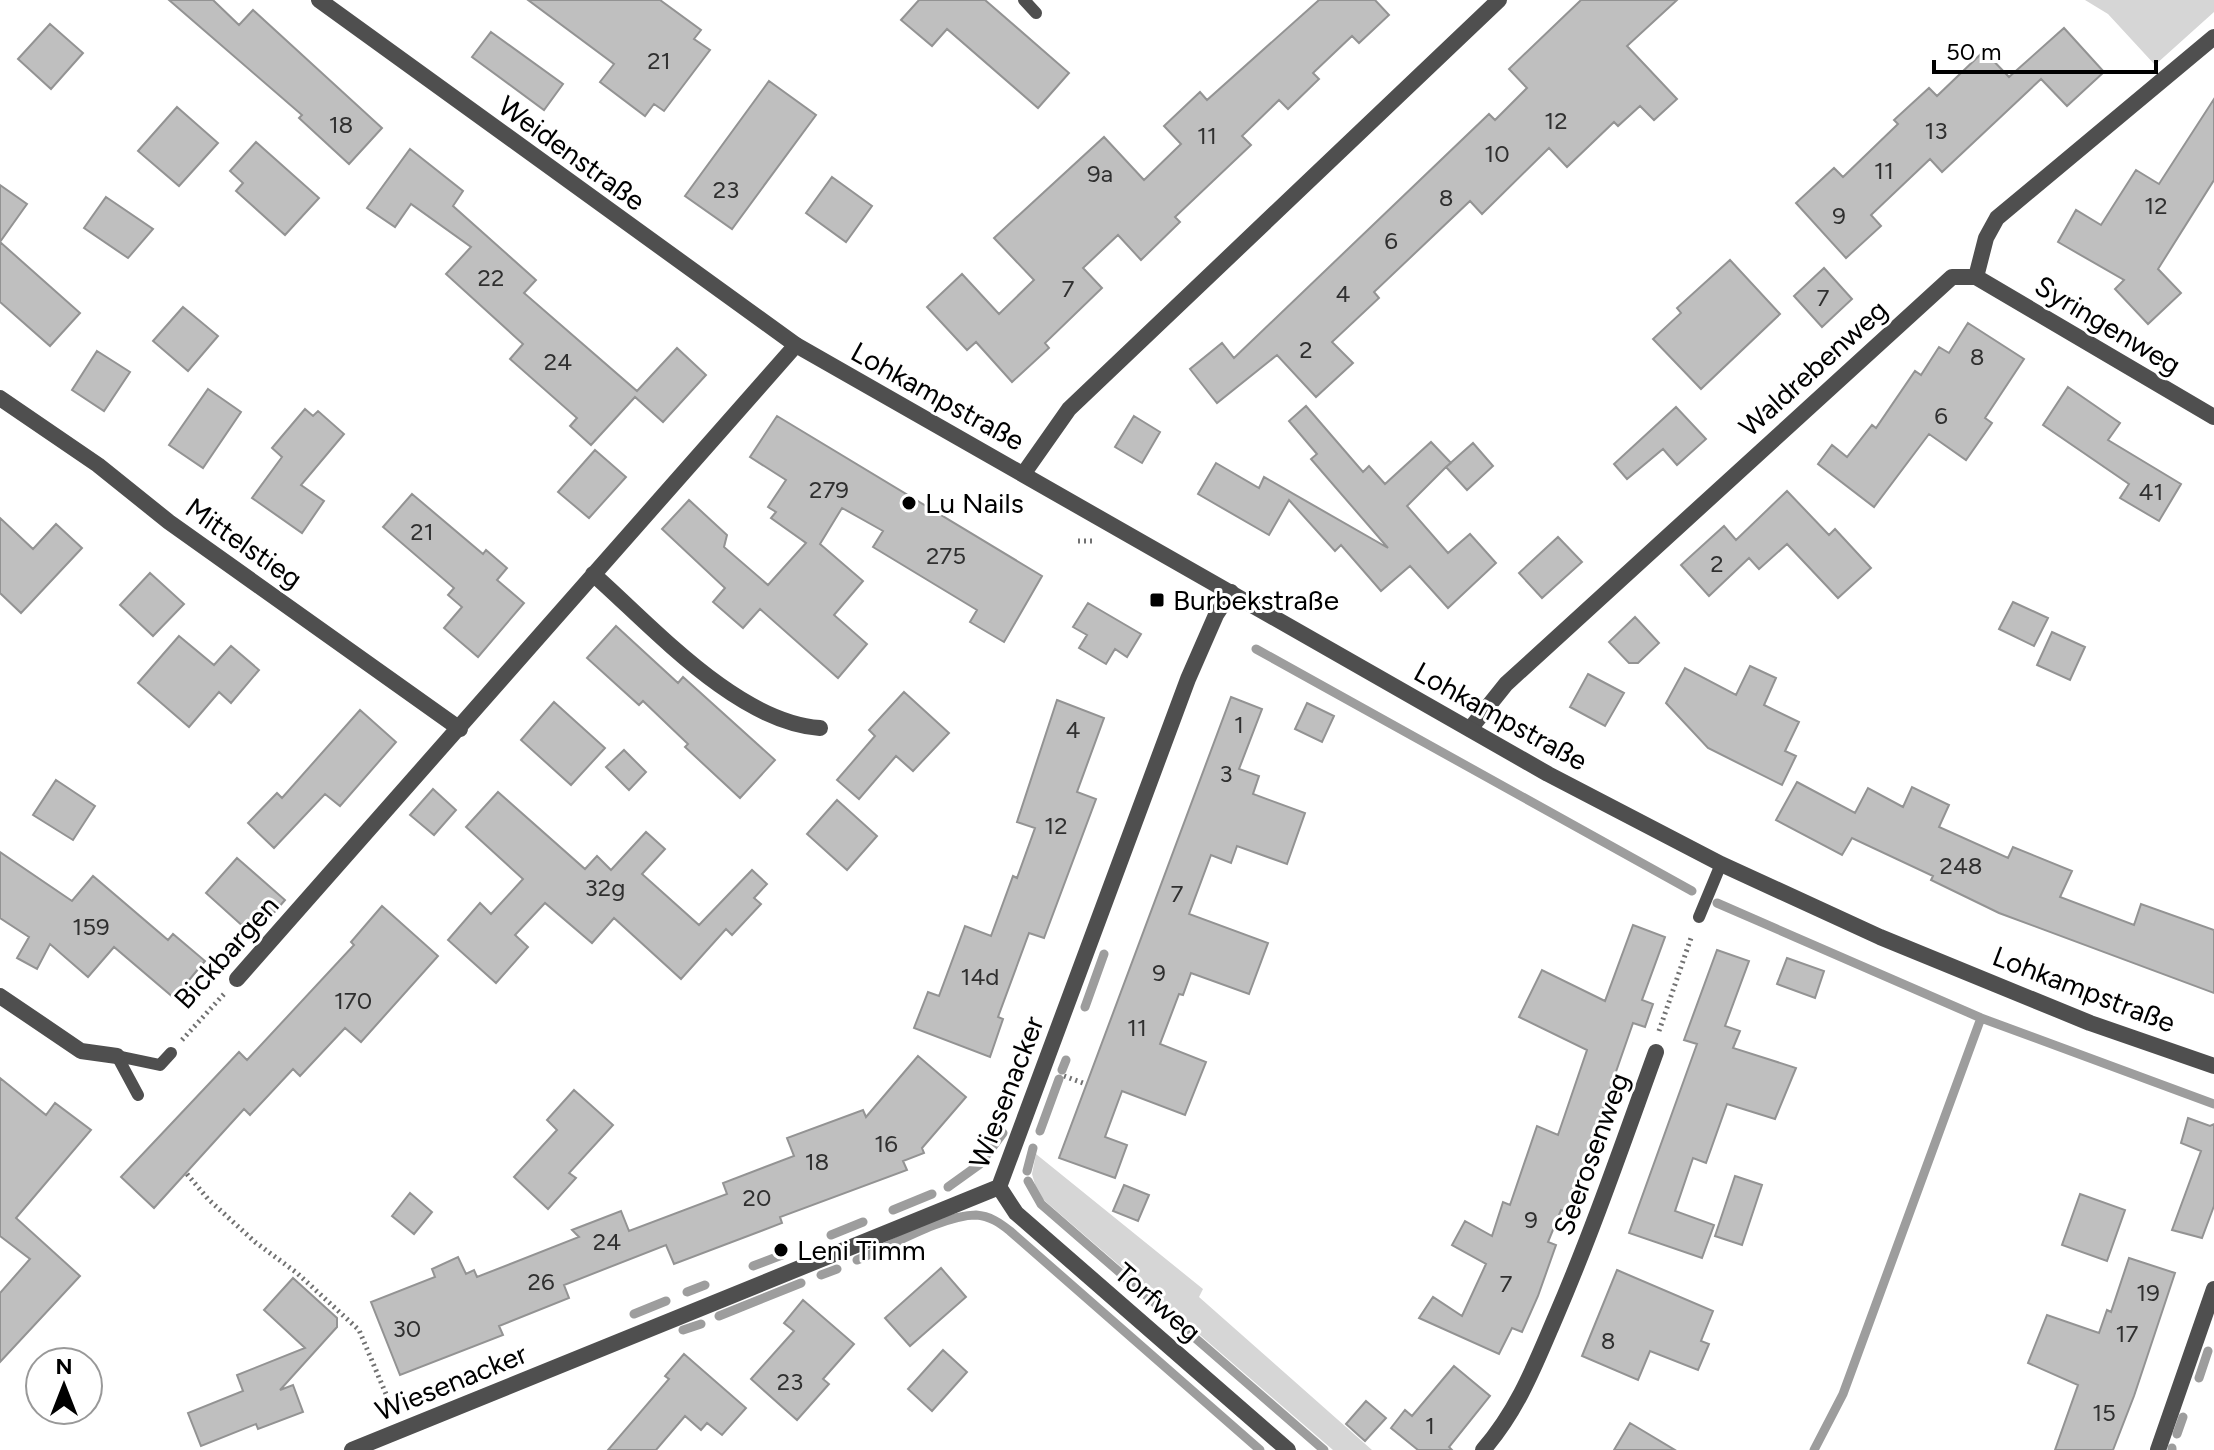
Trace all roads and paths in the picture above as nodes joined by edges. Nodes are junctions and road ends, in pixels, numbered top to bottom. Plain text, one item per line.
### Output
1 (319, 0) edge
2 (1024, 0) edge
3 (1499, 0) edge
4 (1036, 13) dead end
5 (2214, 37) edge
6 (1976, 277) junction
7 (796, 345) junction
8 (0, 398) edge
9 (2214, 417) edge
10 (1024, 473) junction
11 (593, 574) junction
12 (1231, 592) junction
13 (820, 728) dead end
14 (1470, 729) junction
15 (455, 735) junction
16 (1721, 864) junction
17 (1699, 917) joint
18 (237, 979) joint
19 (0, 996) edge
20 (1656, 1052) joint
21 (171, 1053) joint
22 (117, 1056) junction
23 (2214, 1066) edge
24 (138, 1095) dead end
25 (187, 1174) dead end
26 (999, 1187) junction
27 (2214, 1289) edge
28 (401, 1430) junction
29 (352, 1450) edge
30 (1288, 1450) edge
31 (1483, 1450) edge
32 (2158, 1450) edge

1 - 7 street, Weidenstraße
2 - 4 lane
3 - 10 street
5 - 6 street
6 - 9 street, Syringenweg
6 - 14 street, Waldrebenweg
7 - 10 street, Lohkampstraße
7 - 11 street
8 - 15 street, Mittelstieg
10 - 12 street, Lohkampstraße
11 - 13 street
11 - 15 street
12 - 14 street, Lohkampstraße
12 - 26 street, Wiesenacker
14 - 16 street, Lohkampstraße
15 - 18 street, Bickbargen
16 - 17 lane
16 - 23 street, Lohkampstraße
17 - 20 path, Seerosenweg
18 - 21 path, Bickbargen
19 - 22 street
20 - 31 street, Seerosenweg
21 - 22 lane
22 - 24 lane
25 - 28 path
26 - 28 street, Wiesenacker
26 - 30 street, Torfweg
27 - 32 street
28 - 29 street, Wiesenacker

